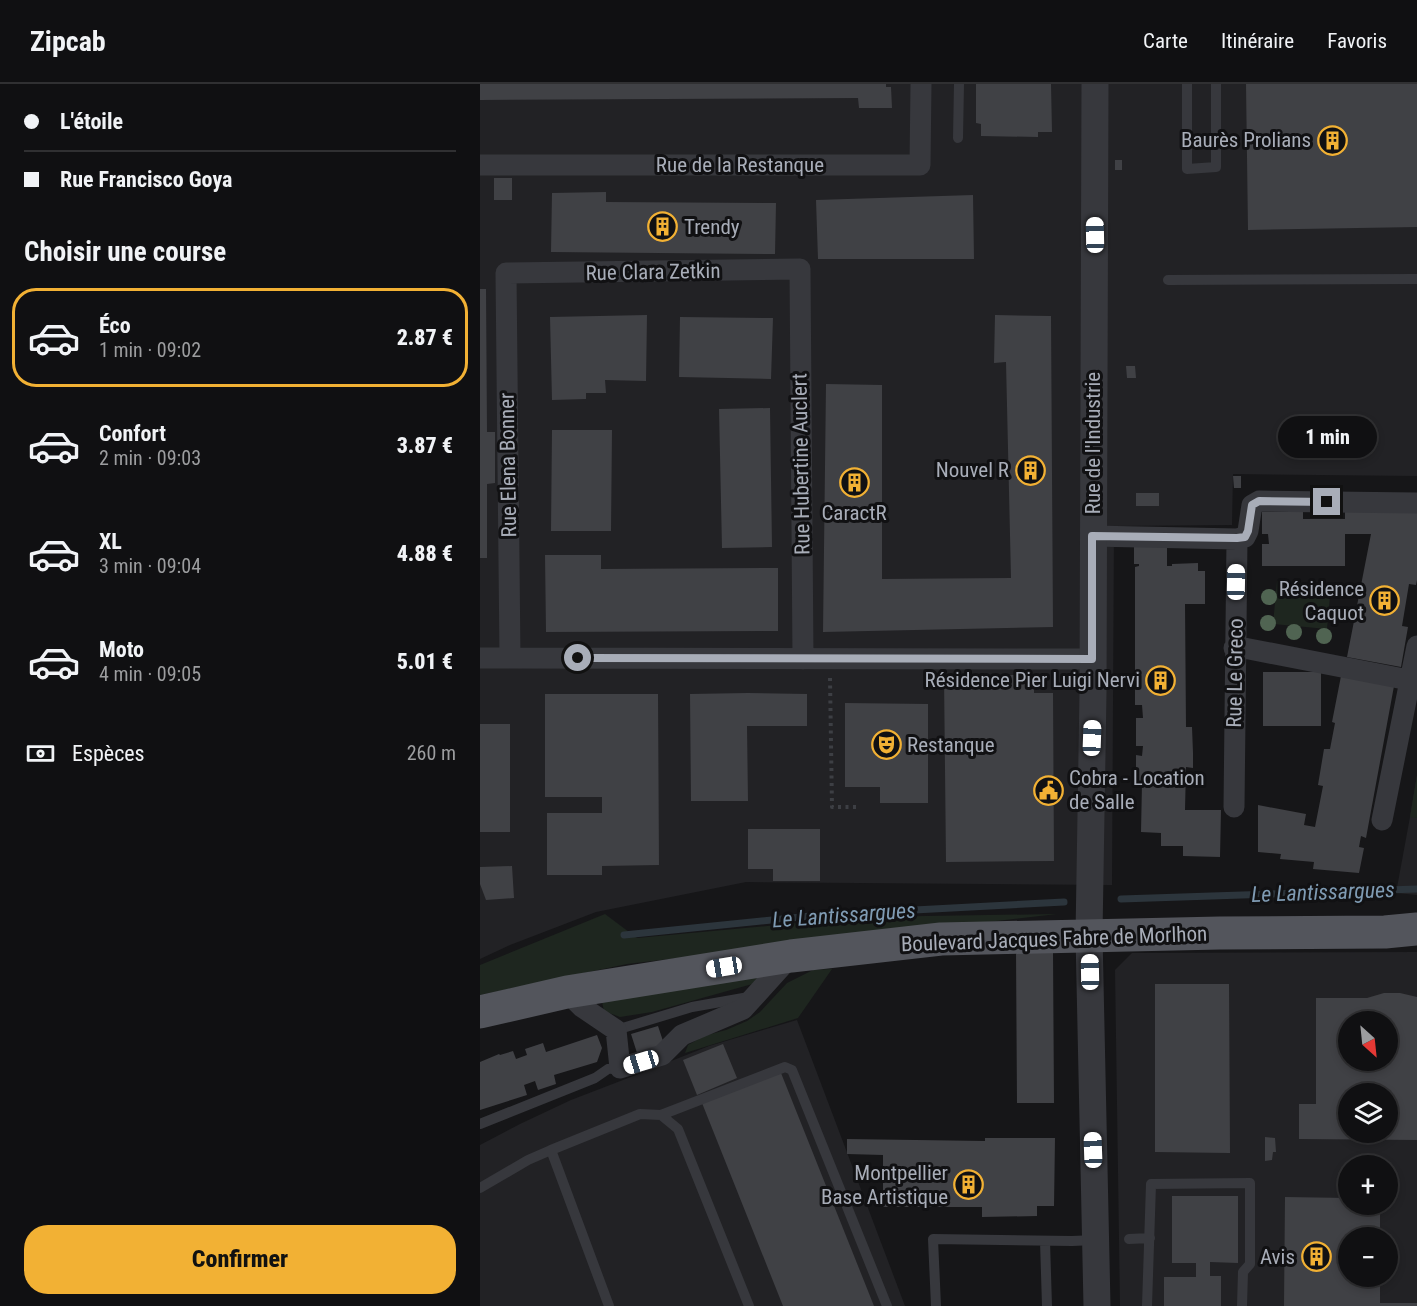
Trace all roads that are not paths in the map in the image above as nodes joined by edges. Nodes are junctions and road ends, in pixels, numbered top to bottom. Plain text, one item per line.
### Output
1 (921, 84) edge
2 (959, 84) edge
3 (1095, 84) edge
4 (1187, 84) edge
5 (1216, 84) edge
6 (958, 138) dead end
7 (480, 165) edge
8 (800, 270) joint
9 (506, 273) joint
10 (1417, 279) edge
11 (1168, 280) dead end
12 (1417, 503) edge
13 (1092, 536) junction
14 (1237, 538) junction
15 (1417, 646) edge
16 (1234, 648) junction
17 (480, 658) edge
18 (510, 658) junction
19 (803, 659) junction
20 (1092, 659) junction
21 (1409, 680) junction
22 (1234, 807) dead end
23 (1382, 820) dead end
24 (1417, 929) edge
25 (1089, 935) junction
26 (791, 956) junction
27 (567, 992) junction
28 (753, 996) junction
29 (480, 1012) edge
30 (616, 1030) junction
31 (620, 1068) junction
32 (661, 1115) junction
33 (480, 1124) edge
34 (551, 1150) junction
35 (480, 1188) edge
36 (1150, 1238) junction
37 (1130, 1239) dead end
38 (1095, 1240) junction
39 (1045, 1241) junction
40 (609, 1306) edge
41 (749, 1306) edge
42 (887, 1306) edge
43 (936, 1306) edge
44 (1047, 1306) edge
45 (1097, 1306) edge
46 (1147, 1306) edge
47 (1242, 1306) edge

1 - 7 street, Rue de la Restanque
2 - 6 lane
3 - 13 street, Rue de l'Industrie
4 - 5 lane
8 - 9 street, Rue Clara Zetkin
8 - 19 street, Rue Hubertine Auclert
9 - 18 street, Rue Elena Bonner
10 - 11 lane
12 - 14 street
13 - 14 street
13 - 20 street, Rue de l'Industrie
14 - 16 street, Rue Le Greco
15 - 21 street
16 - 21 street
16 - 22 street, Rue Le Greco
17 - 18 street
18 - 19 street
19 - 20 street
20 - 25 street, Rue de l'Industrie
21 - 23 street
24 - 25 main road, Boulevard Jacques Fabre de Morlhon
25 - 26 main road, Boulevard Jacques Fabre de Morlhon
25 - 38 street, Rue de l'Industrie
26 - 27 main road, Boulevard Jacques Fabre de Morlhon
26 - 28 street
27 - 29 main road, Boulevard Jacques Fabre de Morlhon
27 - 30 street
28 - 30 lane
28 - 31 street
30 - 31 street
31 - 33 lane
32 - 34 lane
32 - 41 lane
32 - 42 lane
34 - 35 lane
34 - 40 lane
36 - 37 lane
36 - 46 lane
36 - 47 lane
38 - 39 lane
38 - 45 street, Rue de l'Industrie
39 - 43 lane
39 - 44 lane

